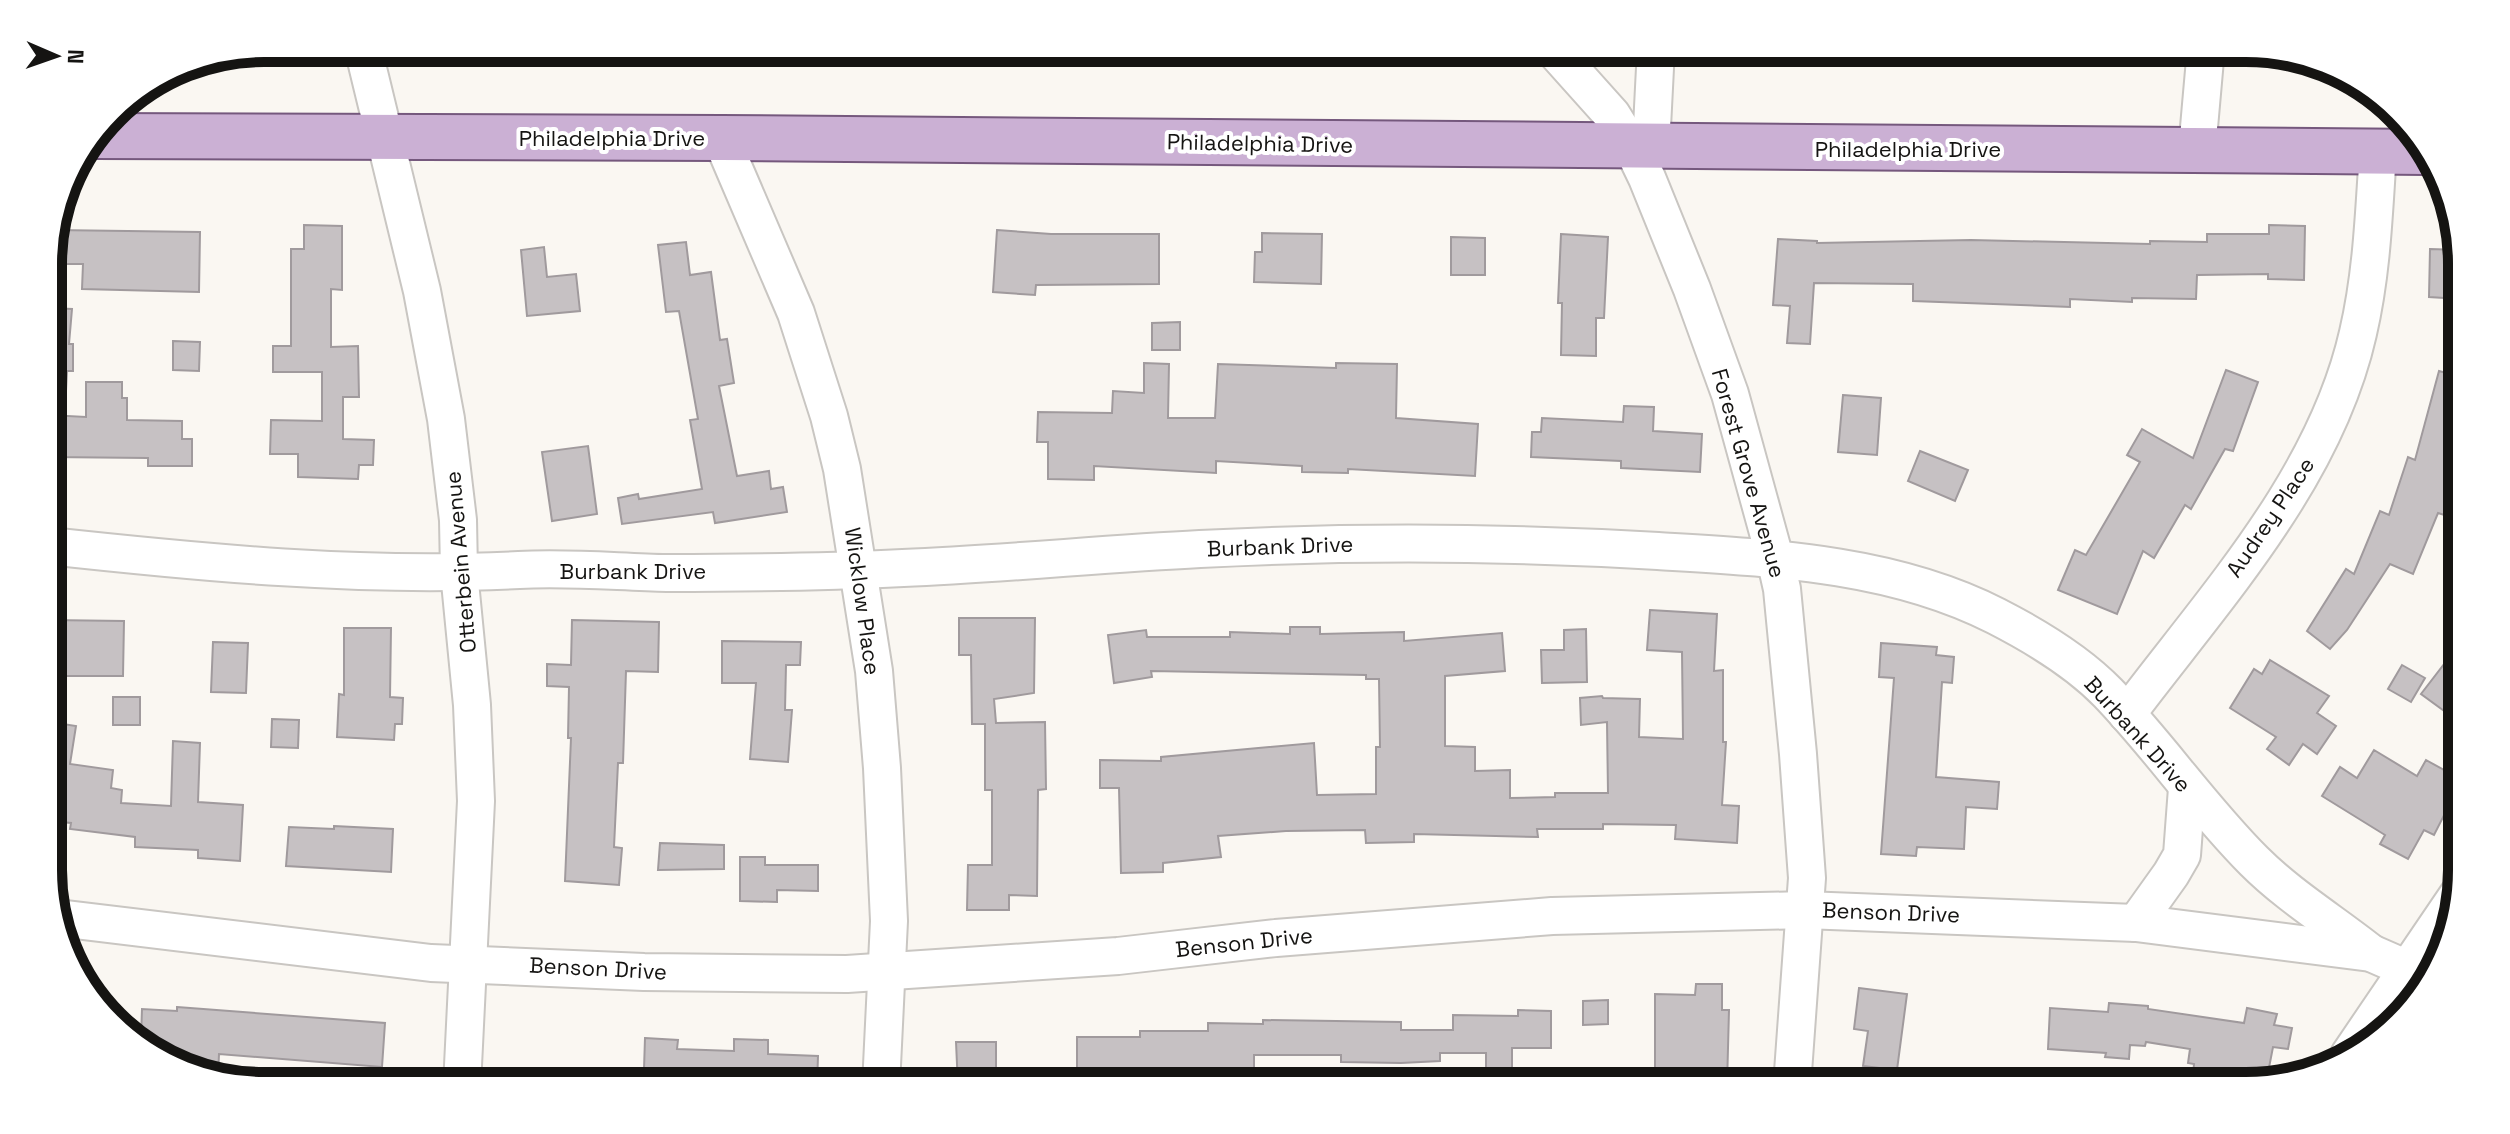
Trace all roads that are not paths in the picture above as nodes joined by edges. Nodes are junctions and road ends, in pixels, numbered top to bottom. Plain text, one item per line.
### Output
1 (367, 62) edge
2 (1565, 62) edge
3 (1654, 62) edge
4 (2205, 62) edge
5 (108, 136) edge
6 (386, 137) junction
7 (721, 138) junction
8 (1642, 147) junction
9 (2197, 150) junction
10 (2378, 151) junction
11 (2413, 152) edge
12 (62, 547) edge
13 (1775, 558) junction
14 (859, 570) junction
15 (459, 572) junction
16 (2127, 714) junction
17 (2187, 788) junction
18 (1805, 910) junction
19 (2136, 923) junction
20 (71, 928) edge
21 (2437, 934) edge
22 (2371, 953) junction
23 (470, 963) junction
24 (887, 972) junction
25 (2417, 973) edge
26 (2372, 1027) edge
27 (463, 1072) edge
28 (882, 1072) edge
29 (1793, 1072) edge

1 - 6 street, Otterbein Avenue
2 - 8 street, Forest Grove Avenue
3 - 8 street
4 - 9 street
5 - 6 main road, Philadelphia Drive
6 - 7 main road, Philadelphia Drive
6 - 15 street, Otterbein Avenue
7 - 8 main road, Philadelphia Drive
7 - 14 street, Wicklow Place
8 - 9 main road, Philadelphia Drive
8 - 13 street, Forest Grove Avenue
9 - 10 main road, Philadelphia Drive
10 - 11 main road, Philadelphia Drive
10 - 16 street, Audrey Place
12 - 15 street, Burbank Drive
13 - 14 street, Burbank Drive
13 - 16 street, Burbank Drive
13 - 18 street, Forest Grove Avenue
14 - 15 street, Burbank Drive
14 - 24 street, Wicklow Place
15 - 23 street, Otterbein Avenue
16 - 17 street, Burbank Drive
17 - 19 street
17 - 22 street, Burbank Drive
18 - 19 street, Benson Drive
18 - 24 street, Benson Drive
18 - 29 street, Forest Grove Avenue
19 - 22 street, Benson Drive
20 - 23 street, Benson Drive
21 - 25 street
22 - 25 street, Benson Drive
23 - 24 street, Benson Drive
23 - 27 street, Otterbein Avenue
24 - 28 street, Wicklow Place
25 - 26 street

